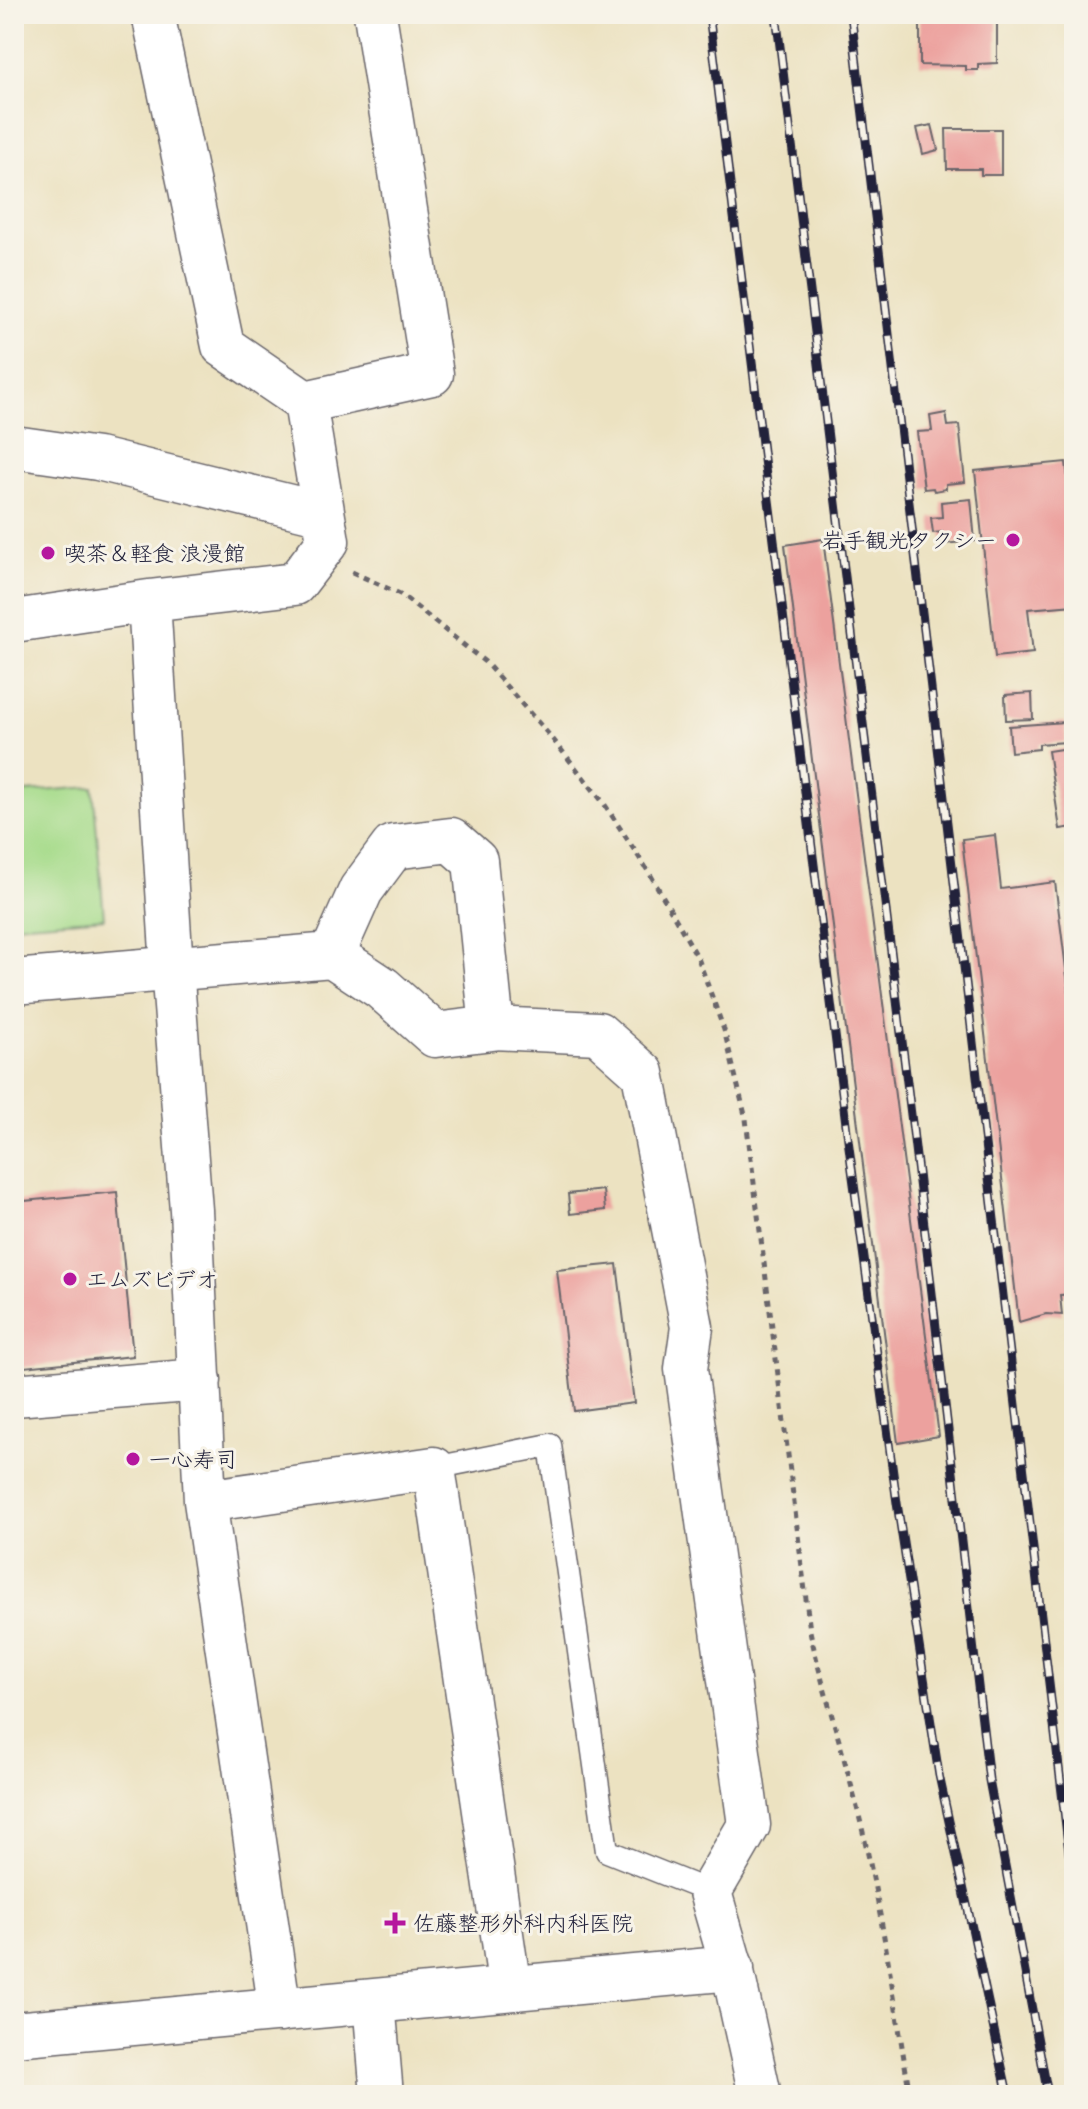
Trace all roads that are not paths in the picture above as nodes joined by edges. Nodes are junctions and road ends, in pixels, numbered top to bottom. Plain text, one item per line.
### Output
1 (153, 14) edge
2 (375, 14) edge
3 (305, 402) junction
4 (14, 447) edge
5 (323, 514) junction
6 (149, 601) junction
7 (14, 621) edge
8 (332, 955) junction
9 (172, 968) junction
10 (14, 982) edge
11 (492, 1028) junction
12 (200, 1380) junction
13 (14, 1395) edge
14 (434, 1468) junction
15 (205, 1501) junction
16 (710, 1892) junction
17 (732, 1968) junction
18 (510, 1989) junction
19 (374, 2002) junction
20 (280, 2011) junction
21 (15, 2027) edge
22 (382, 2095) edge
23 (760, 2095) edge

1 - 3 street
2 - 3 street
3 - 5 street
4 - 5 street
5 - 6 street
6 - 7 street
6 - 9 street
8 - 9 street
8 - 11 street
8 - 11 street
9 - 10 street
9 - 12 street
11 - 16 street
12 - 13 street
12 - 15 street
14 - 15 street
14 - 16 lane
14 - 18 street
15 - 20 street
16 - 17 street
17 - 18 street
17 - 23 street
18 - 19 street
19 - 20 street
19 - 22 street
20 - 21 street

